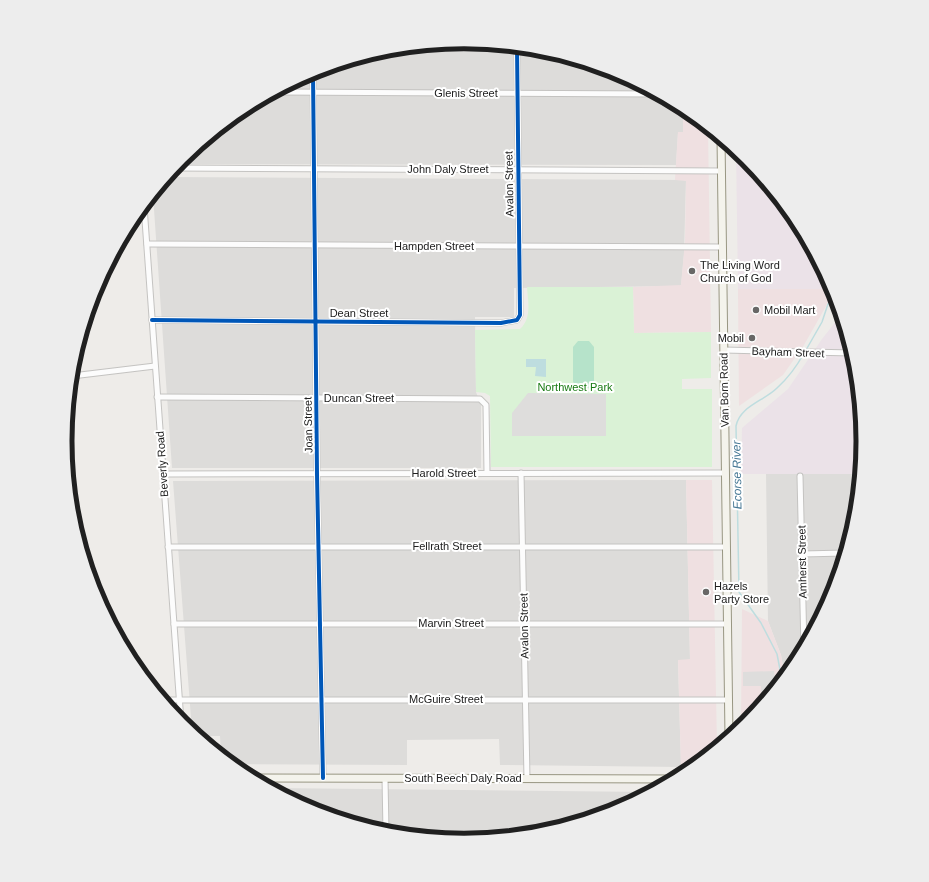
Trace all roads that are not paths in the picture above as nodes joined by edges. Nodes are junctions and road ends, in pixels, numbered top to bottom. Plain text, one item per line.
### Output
1 (517, 52) edge
2 (313, 79) edge
3 (286, 92) edge
4 (313, 92) junction
5 (517, 93) junction
6 (646, 94) edge
7 (721, 144) edge
8 (183, 168) edge
9 (314, 168) junction
10 (518, 170) junction
11 (721, 171) junction
12 (145, 215) edge
13 (147, 244) junction
14 (315, 246) junction
15 (519, 246) junction
16 (722, 247) junction
17 (152, 320) junction
18 (517, 320) joint
19 (316, 321) junction
20 (724, 350) junction
21 (846, 353) edge
22 (155, 366) junction
23 (78, 375) edge
24 (158, 397) junction
25 (316, 398) junction
26 (487, 473) junction
27 (521, 473) junction
28 (725, 473) junction
29 (163, 474) junction
30 (317, 474) junction
31 (800, 476) dead end
32 (522, 546) junction
33 (168, 547) junction
34 (318, 547) junction
35 (726, 547) junction
36 (802, 554) junction
37 (840, 554) edge
38 (524, 623) junction
39 (174, 624) junction
40 (320, 624) junction
41 (728, 624) junction
42 (804, 637) edge
43 (525, 699) junction
44 (171, 700) edge
45 (321, 700) junction
46 (729, 700) junction
47 (179, 701) junction
48 (180, 711) edge
49 (729, 730) edge
50 (265, 778) edge
51 (323, 778) junction
52 (385, 778) junction
53 (527, 779) junction
54 (660, 780) edge
55 (386, 825) edge

1 - 5 street, Avalon Street
2 - 4 street, Joan Street
3 - 4 street, Glenis Street
4 - 5 street, Glenis Street
4 - 9 street, Joan Street
5 - 6 street, Glenis Street
5 - 10 street, Avalon Street
7 - 11 main road, Van Born Road
8 - 9 street, John Daly Street
9 - 10 street, John Daly Street
9 - 14 street, Joan Street
10 - 11 street, John Daly Street
10 - 15 street, Avalon Street
11 - 16 main road, Van Born Road
12 - 13 street, Beverly Road
13 - 14 street, Hampden Street
13 - 17 street, Beverly Road
14 - 15 street, Hampden Street
14 - 19 street, Joan Street
15 - 16 street, Hampden Street
15 - 18 street, Avalon Street
16 - 20 main road, Van Born Road
17 - 19 street, Dean Street
17 - 22 street, Beverly Road
18 - 19 street, Dean Street
19 - 25 street, Joan Street
20 - 21 street, Bayham Street
20 - 28 main road, Van Born Road
22 - 23 street
22 - 24 street, Beverly Road
24 - 25 street, Duncan Street
24 - 29 street, Beverly Road
25 - 26 street, Duncan Street
25 - 30 street, Joan Street
26 - 27 street, Harold Street
26 - 30 street, Harold Street
27 - 28 street, Harold Street
27 - 32 street, Avalon Street
28 - 35 main road, Van Born Road
29 - 30 street, Harold Street
29 - 33 street, Beverly Road
30 - 34 street, Joan Street
31 - 36 street, Amherst Street
32 - 34 street, Fellrath Street
32 - 35 street, Fellrath Street
32 - 38 street, Avalon Street
33 - 34 street, Fellrath Street
33 - 39 street, Beverly Road
34 - 40 street, Joan Street
35 - 41 main road, Van Born Road
36 - 37 street
36 - 42 street, Amherst Street
38 - 40 street, Marvin Street
38 - 41 street, Marvin Street
38 - 43 street, Avalon Street
39 - 40 street, Marvin Street
39 - 47 street, Beverly Road
40 - 45 street, Joan Street
41 - 46 main road, Van Born Road
43 - 45 street, McGuire Street
43 - 46 street, McGuire Street
43 - 53 street, Avalon Street
44 - 47 street, McGuire Street
45 - 47 street, McGuire Street
45 - 51 street, Joan Street
46 - 49 main road, Van Born Road
47 - 48 street, Beverly Road
50 - 51 main road, South Beech Daly Road
51 - 52 main road, South Beech Daly Road
52 - 53 main road, South Beech Daly Road
52 - 55 street
53 - 54 main road, South Beech Daly Road

